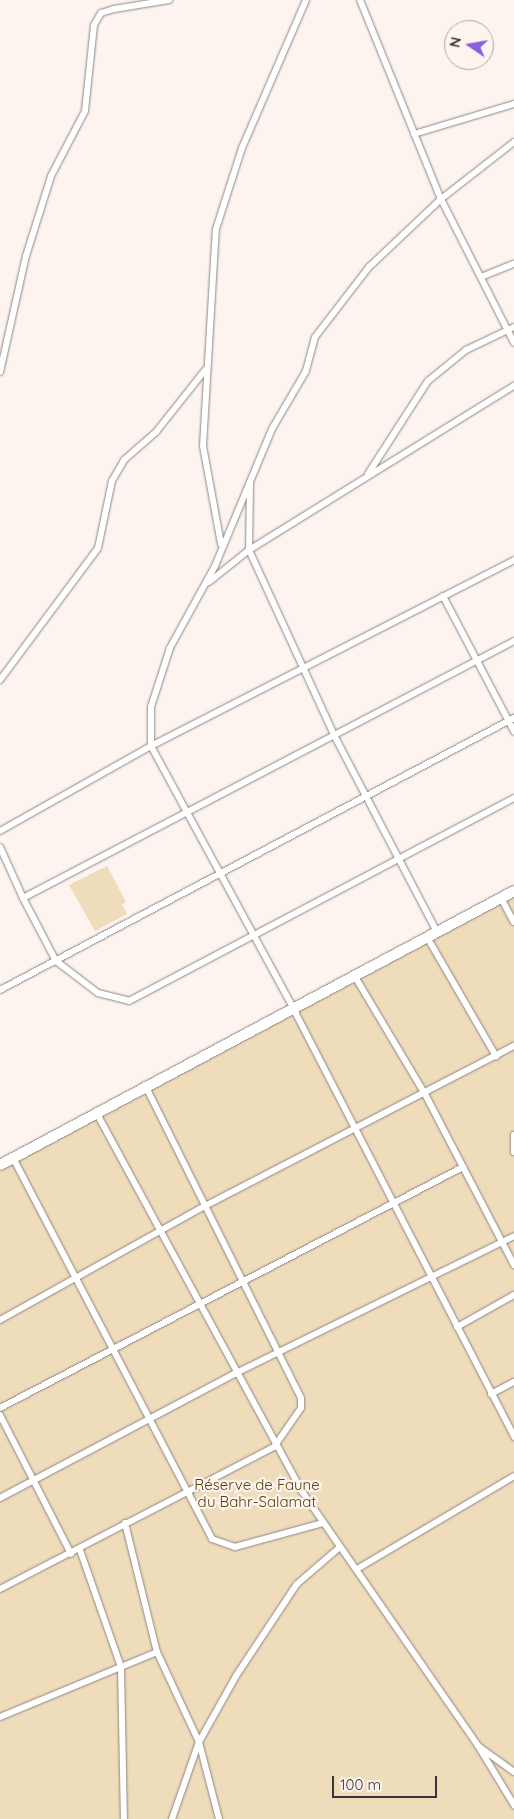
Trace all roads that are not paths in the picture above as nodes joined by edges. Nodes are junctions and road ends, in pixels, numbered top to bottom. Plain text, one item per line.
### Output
1 (169, 0) edge
2 (306, 0) edge
3 (360, 0) edge
4 (514, 104) edge
5 (414, 134) junction
6 (514, 142) edge
7 (441, 199) junction
8 (514, 264) edge
9 (481, 277) junction
10 (511, 328) edge
11 (514, 343) edge
12 (207, 368) junction
13 (0, 372) edge
14 (514, 386) edge
15 (366, 477) junction
16 (250, 479) junction
17 (222, 546) junction
18 (249, 550) junction
19 (514, 560) edge
20 (206, 585) junction
21 (443, 596) junction
22 (514, 641) edge
23 (477, 659) junction
24 (302, 670) junction
25 (0, 680) edge
26 (511, 719) edge
27 (514, 731) edge
28 (334, 735) junction
29 (151, 746) junction
30 (365, 797) junction
31 (514, 798) edge
32 (185, 815) junction
33 (0, 831) edge
34 (0, 847) edge
35 (400, 856) junction
36 (218, 875) junction
37 (514, 891) edge
38 (23, 898) junction
39 (501, 898) junction
40 (514, 922) edge
41 (432, 934) junction
42 (251, 936) junction
43 (56, 962) junction
44 (354, 975) junction
45 (0, 990) edge
46 (293, 1008) junction
47 (514, 1046) edge
48 (496, 1056) junction
49 (145, 1085) junction
50 (425, 1094) junction
51 (96, 1112) junction
52 (356, 1130) junction
53 (514, 1135) edge
54 (514, 1152) edge
55 (12, 1156) junction
56 (0, 1165) edge
57 (463, 1167) junction
58 (393, 1203) junction
59 (205, 1206) junction
60 (162, 1231) junction
61 (514, 1236) edge
62 (501, 1241) junction
63 (514, 1265) edge
64 (77, 1276) junction
65 (431, 1277) junction
66 (242, 1281) junction
67 (514, 1295) edge
68 (198, 1304) junction
69 (0, 1320) edge
70 (457, 1326) junction
71 (115, 1348) junction
72 (279, 1352) junction
73 (234, 1374) junction
74 (514, 1382) edge
75 (491, 1394) junction
76 (0, 1408) edge
77 (0, 1415) edge
78 (152, 1419) junction
79 (514, 1437) edge
80 (274, 1447) junction
81 (514, 1476) edge
82 (32, 1481) junction
83 (188, 1490) junction
84 (0, 1498) edge
85 (125, 1523) junction
86 (323, 1523) junction
87 (340, 1547) junction
88 (80, 1550) junction
89 (71, 1554) junction
90 (357, 1570) junction
91 (0, 1589) edge
92 (157, 1652) junction
93 (121, 1667) junction
94 (0, 1718) edge
95 (199, 1742) junction
96 (478, 1746) junction
97 (514, 1772) edge
98 (514, 1805) edge
99 (124, 1819) edge
100 (172, 1819) edge
101 (219, 1819) edge

1 - 13 street
2 - 12 street
3 - 5 street
4 - 5 street
5 - 7 street
6 - 7 street
7 - 9 street
7 - 16 street
8 - 9 street
9 - 10 street
10 - 11 street
10 - 15 street
12 - 17 street
12 - 25 street
14 - 15 street
15 - 18 street
16 - 17 street
16 - 18 street
17 - 20 street
18 - 20 street
18 - 24 street
19 - 21 street
20 - 29 street
21 - 23 street
21 - 24 street
22 - 23 street
23 - 26 street
23 - 28 street
24 - 28 street
24 - 29 street
26 - 27 street
26 - 30 street
28 - 30 street
28 - 32 street
29 - 32 street
29 - 33 street
30 - 35 street
30 - 36 street
31 - 35 street
32 - 36 street
32 - 38 street
34 - 38 street
35 - 41 street
35 - 42 street
36 - 42 street
36 - 43 street
37 - 39 main road
38 - 43 street
39 - 40 street
39 - 41 main road
41 - 44 main road
41 - 48 street
42 - 43 street
42 - 46 street
43 - 45 street
44 - 46 main road
44 - 50 street
46 - 49 main road
46 - 52 street
47 - 48 street
48 - 50 street
49 - 51 main road
49 - 59 street
50 - 52 street
50 - 57 street
51 - 55 main road
51 - 60 street
52 - 58 street
52 - 59 street
53 - 54 street
55 - 56 main road
55 - 64 street
57 - 58 street
57 - 62 street
58 - 65 street
58 - 66 street
59 - 60 street
59 - 66 street
60 - 64 street
60 - 68 street
61 - 62 street
62 - 63 street
62 - 65 street
64 - 69 street
64 - 71 street
65 - 70 street
65 - 72 street
66 - 68 street
66 - 72 street
67 - 70 street
68 - 71 street
68 - 73 street
70 - 75 street
71 - 76 street
71 - 78 street
72 - 73 street
72 - 80 street
73 - 78 street
73 - 80 street
74 - 75 street
75 - 79 street
77 - 82 street
78 - 82 street
78 - 83 street
80 - 83 street
80 - 86 street
81 - 90 street
82 - 84 street
82 - 89 street
83 - 85 street
83 - 86 street
85 - 88 street
85 - 92 street
86 - 87 street
87 - 90 street
87 - 95 street
88 - 89 street
88 - 93 street
89 - 91 street
90 - 96 street
92 - 93 street
92 - 95 street
93 - 94 street
93 - 99 street
95 - 100 street
95 - 101 street
96 - 97 street
96 - 98 street

